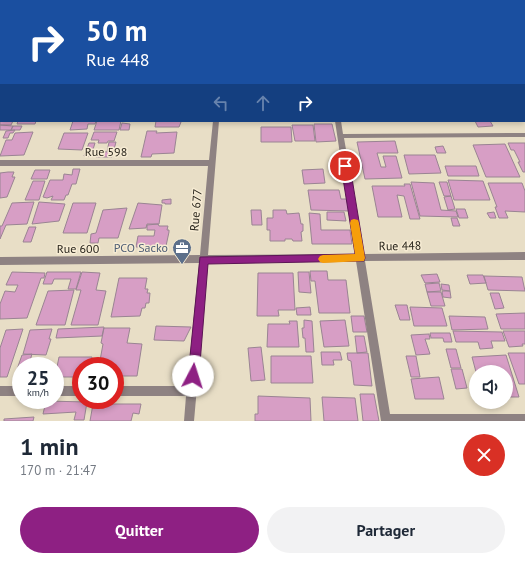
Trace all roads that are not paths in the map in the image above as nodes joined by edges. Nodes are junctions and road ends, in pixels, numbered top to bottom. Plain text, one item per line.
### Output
1 (216, 122) edge
2 (338, 122) edge
3 (525, 135) edge
4 (340, 136) junction
5 (213, 163) junction
6 (0, 164) edge
7 (525, 256) edge
8 (360, 258) junction
9 (204, 260) junction
10 (0, 261) edge
11 (0, 391) edge
12 (12, 391) edge
13 (124, 391) edge
14 (192, 391) junction
15 (525, 419) edge
16 (386, 420) edge
17 (189, 421) edge

1 - 5 street, Rue 677
2 - 4 street
3 - 4 street
4 - 8 street
5 - 6 street, Rue 598
5 - 9 street, Rue 677
7 - 8 street, Rue 448
8 - 9 street, Rue 448
8 - 16 street
9 - 10 street, Rue 600
9 - 14 street, Rue 677
11 - 12 street
13 - 14 street
14 - 17 street, Rue 677
15 - 16 street

